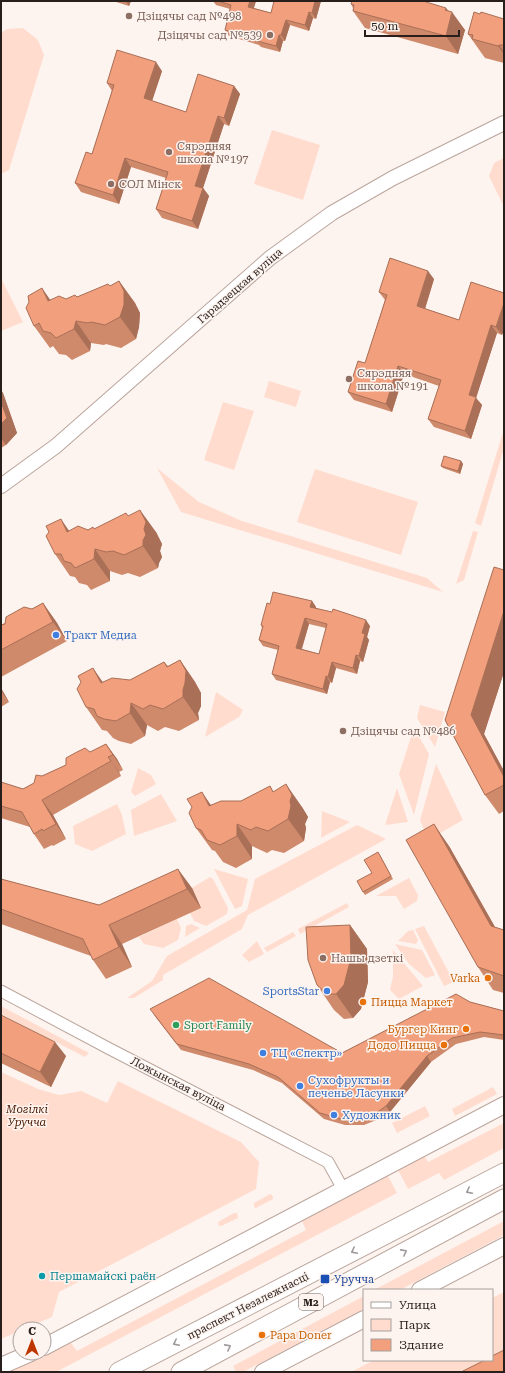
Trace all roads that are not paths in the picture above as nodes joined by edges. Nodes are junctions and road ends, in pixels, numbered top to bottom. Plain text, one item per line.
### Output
1 (504, 123) edge
2 (1, 486) edge
3 (1, 991) edge
4 (504, 1105) edge
5 (504, 1173) edge
6 (343, 1190) junction
7 (504, 1199) edge
8 (504, 1246) edge
9 (422, 1289) edge
10 (363, 1321) edge
11 (52, 1343) edge
12 (12, 1361) edge
13 (1, 1366) edge
14 (119, 1372) edge
15 (181, 1372) edge
16 (264, 1372) edge

1 - 2 street, Гарадзецкая вуліца
3 - 6 street, Ложынская вуліца
4 - 6 main road
5 -> 14 highway, праспект Незалежнасці / М2
6 - 11 main road
15 -> 7 highway, М2
8 - 9 main road
10 - 16 main road
12 - 13 main road

